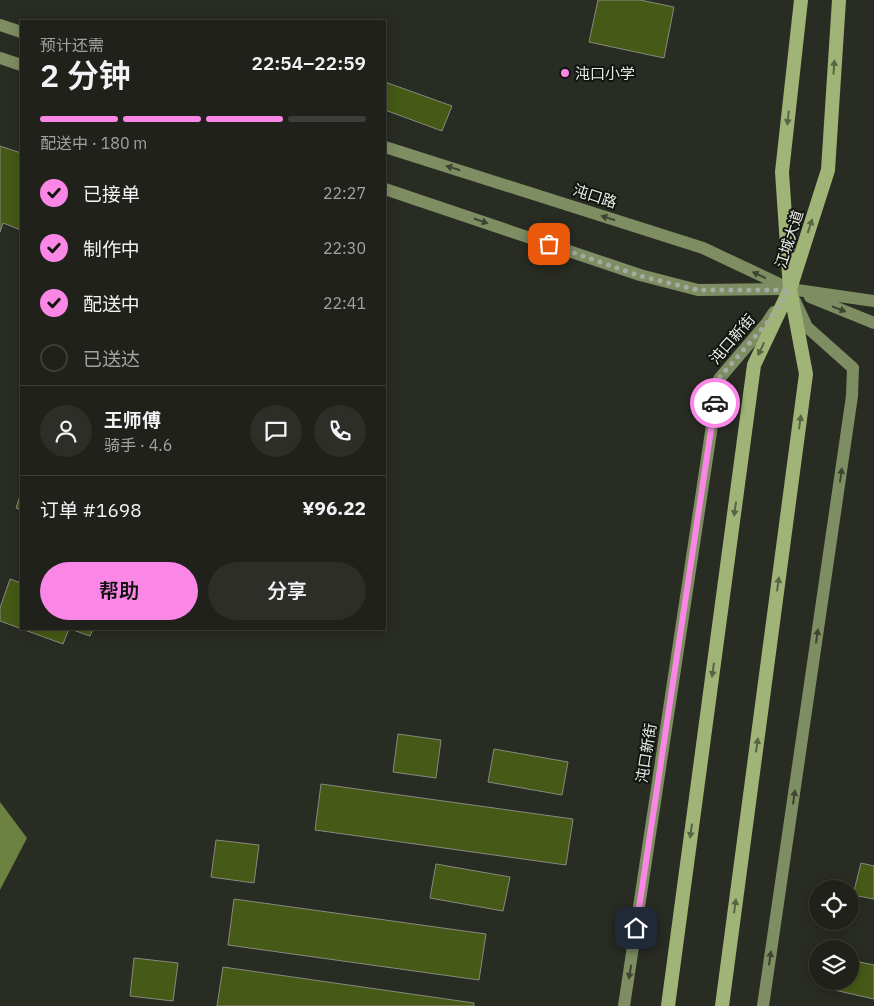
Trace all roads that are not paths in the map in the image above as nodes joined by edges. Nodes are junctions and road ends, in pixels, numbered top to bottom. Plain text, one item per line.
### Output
1 (801, 0) edge
2 (838, 0) edge
3 (0, 25) edge
4 (20, 32) edge
5 (0, 58) edge
6 (20, 65) edge
7 (386, 147) edge
8 (386, 189) edge
9 (790, 290) junction
10 (874, 301) edge
11 (874, 323) edge
12 (624, 1006) edge
13 (668, 1006) edge
14 (722, 1006) edge
15 (763, 1006) edge

1 -> 9 highway, 江城大道
9 -> 2 highway, 江城大道
3 - 4 main road
5 - 6 main road
9 -> 7 main road, 沌口路
8 -> 9 main road, 沌口路
9 - 10 main road, 沌口路
9 -> 11 main road, 沌口路
9 -> 12 main road, 沌口新街
9 -> 13 highway
14 -> 9 highway
15 -> 9 main road

